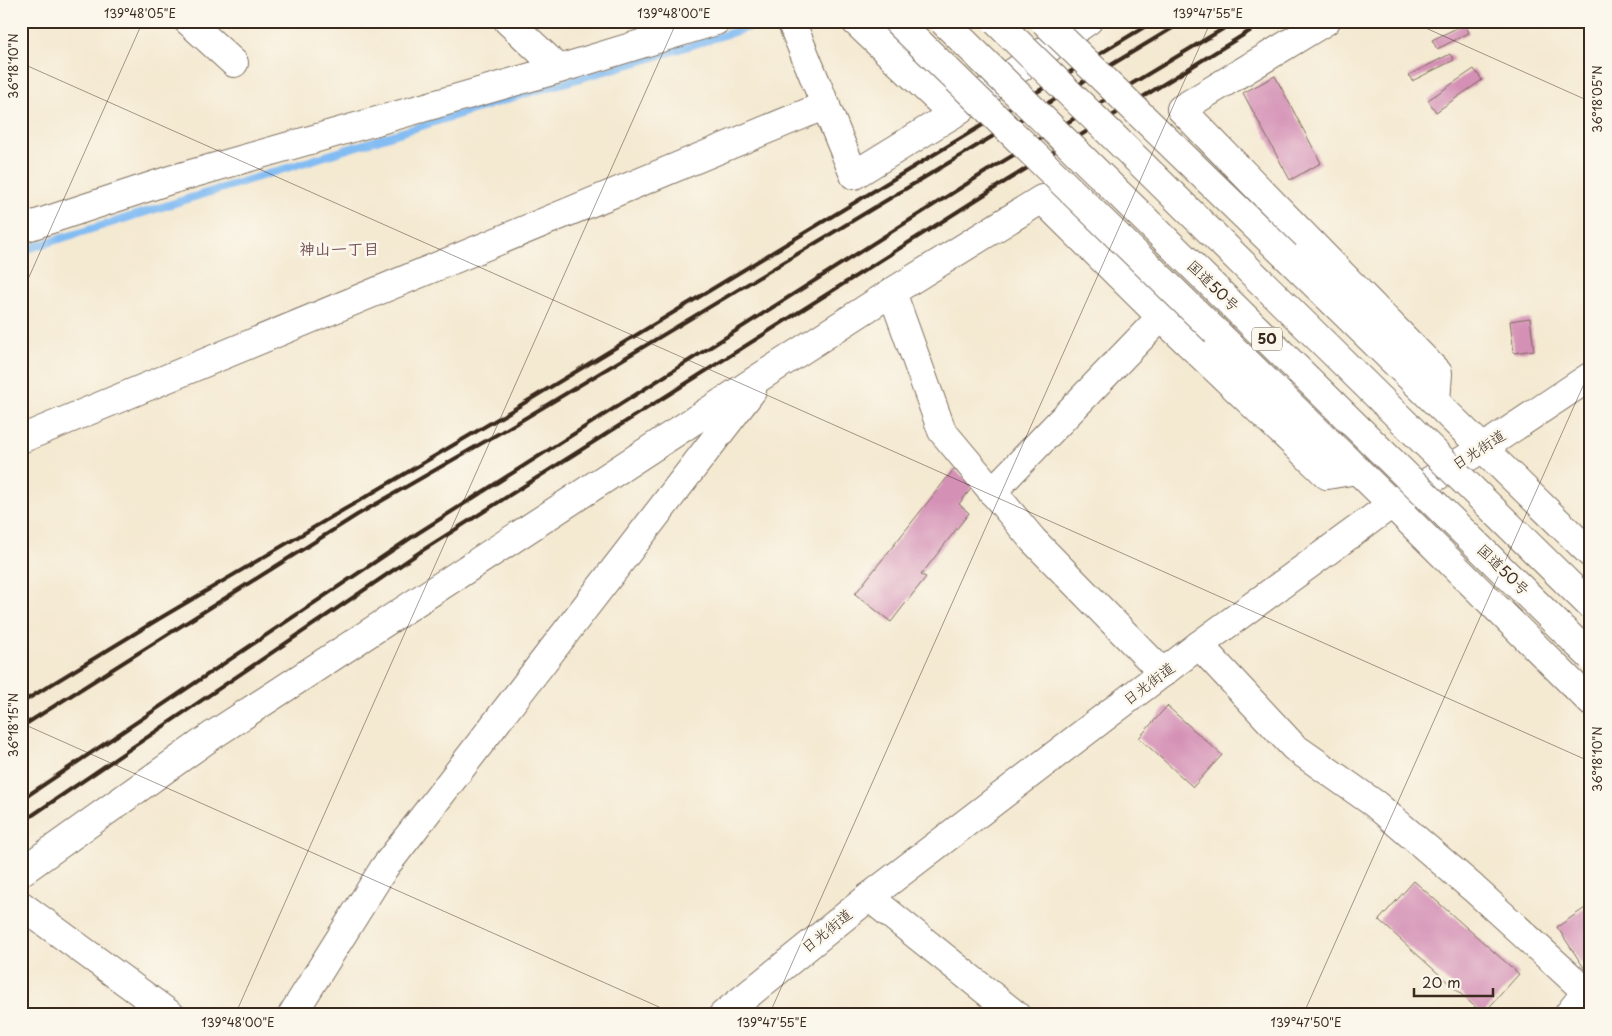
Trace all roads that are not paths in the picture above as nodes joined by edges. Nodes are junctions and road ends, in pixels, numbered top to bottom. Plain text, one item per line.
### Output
1 (188, 21) edge
2 (508, 21) edge
3 (716, 21) edge
4 (855, 21) edge
5 (897, 21) edge
6 (943, 21) edge
7 (996, 21) edge
8 (1044, 21) edge
9 (1088, 21) edge
10 (1326, 21) edge
11 (792, 25) edge
12 (234, 63) dead end
13 (559, 69) junction
14 (826, 105) junction
15 (953, 114) junction
16 (21, 229) edge
17 (892, 292) junction
18 (1161, 317) junction
19 (765, 374) junction
20 (1591, 376) edge
21 (1436, 402) junction
22 (21, 439) edge
23 (1483, 448) junction
24 (1357, 470) junction
25 (992, 492) junction
26 (1392, 504) junction
27 (1591, 554) edge
28 (1591, 606) edge
29 (1199, 645) junction
30 (1591, 657) edge
31 (1163, 673) junction
32 (1591, 702) edge
33 (21, 872) edge
34 (869, 897) junction
35 (21, 905) edge
36 (1589, 993) edge
37 (168, 1014) edge
38 (292, 1015) edge
39 (723, 1015) edge
40 (1016, 1015) edge
41 (1568, 1015) edge

1 - 12 main road
2 - 13 main road
3 - 13 main road
4 - 15 main road
5 - 24 main road, bridge
6 - 30 main road, 国道50号 / 50, bridge
7 - 28 main road, 50, bridge
8 - 21 main road, bridge
9 - 15 main road
10 - 21 main road
11 - 14 main road
13 - 16 main road
14 - 15 main road
14 - 22 main road
17 - 18 main road
17 - 19 main road
17 - 25 main road
18 - 24 main road
18 - 25 main road
19 - 33 main road
19 - 38 main road
20 - 23 main road, 日光街道
21 - 23 main road
23 - 26 main road, 日光街道
23 - 27 main road
24 - 26 main road
25 - 31 main road
26 - 29 main road, 日光街道
26 - 32 main road
29 - 31 main road, 日光街道
29 - 36 main road
31 - 34 main road, 日光街道
34 - 39 main road, 日光街道
34 - 40 main road
35 - 37 main road
36 - 41 main road

